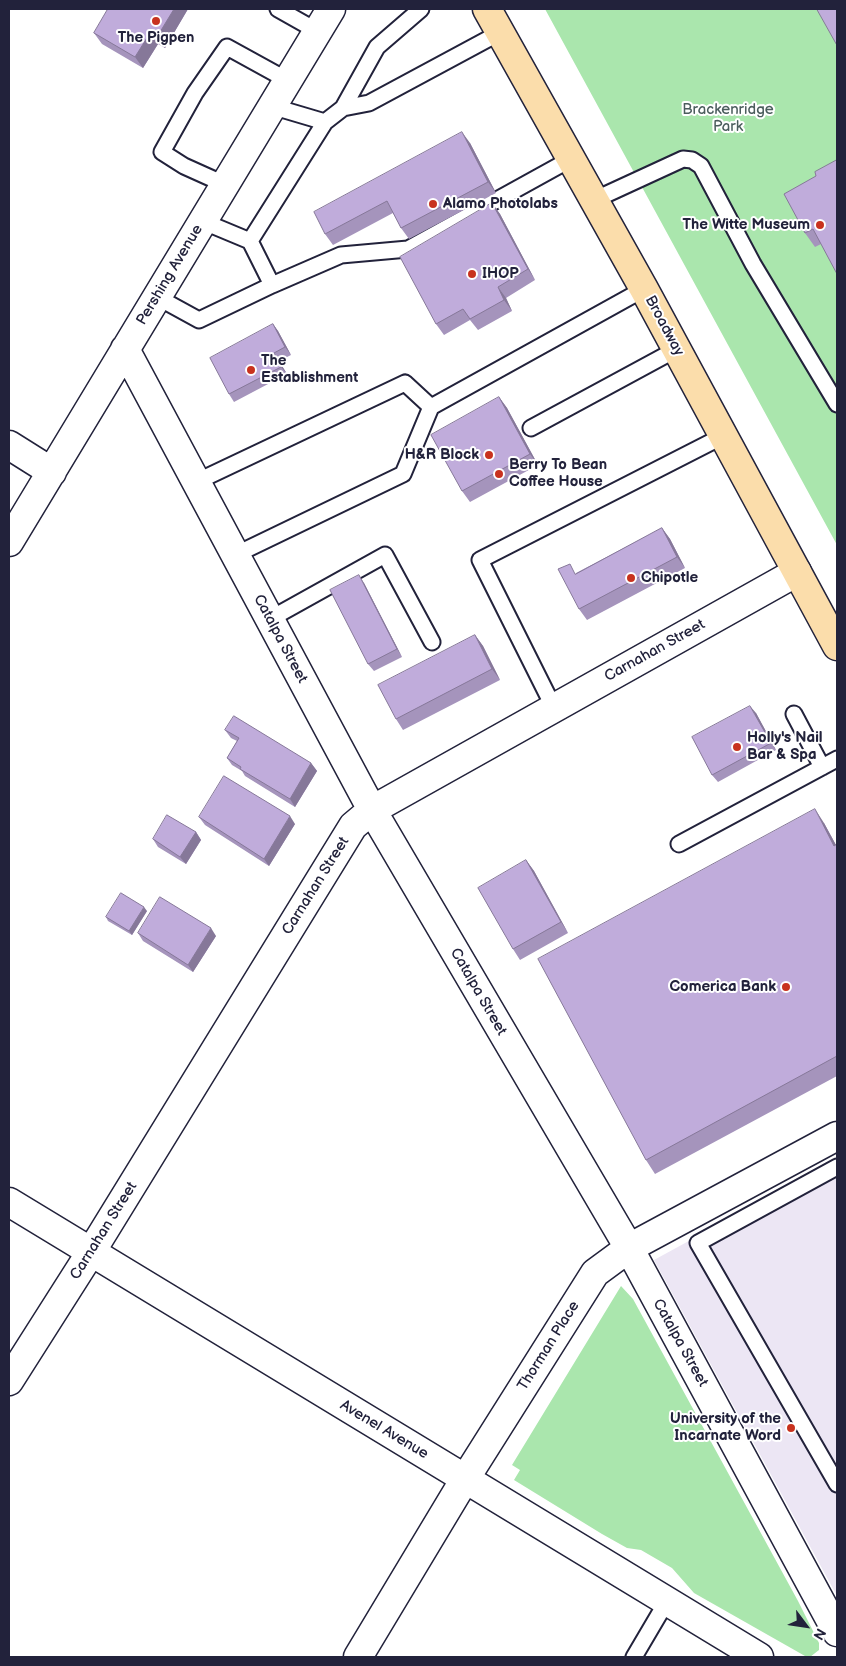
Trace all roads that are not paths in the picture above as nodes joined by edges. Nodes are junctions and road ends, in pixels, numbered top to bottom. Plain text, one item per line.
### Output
1 (278, 9) edge
2 (421, 9) edge
3 (487, 9) edge
4 (324, 20) edge
5 (501, 32) junction
6 (287, 80) junction
7 (271, 106) junction
8 (343, 108) junction
9 (325, 122) junction
10 (572, 159) junction
11 (224, 184) junction
12 (594, 200) junction
13 (202, 221) junction
14 (250, 241) junction
15 (272, 284) junction
16 (644, 288) junction
17 (157, 297) junction
18 (125, 349) junction
19 (677, 350) junction
20 (837, 404) edge
21 (431, 408) junction
22 (531, 428) dead end
23 (723, 436) junction
24 (9, 445) edge
25 (52, 472) junction
26 (196, 482) junction
27 (9, 542) edge
28 (235, 554) junction
29 (797, 572) junction
30 (270, 619) junction
31 (432, 642) dead end
32 (837, 646) edge
33 (554, 708) junction
34 (794, 714) dead end
35 (837, 758) edge
36 (822, 767) junction
37 (372, 810) junction
38 (679, 844) dead end
39 (827, 1142) edge
40 (833, 1170) edge
41 (744, 1187) junction
42 (9, 1202) edge
43 (755, 1212) junction
44 (683, 1219) junction
45 (698, 1243) junction
46 (628, 1248) junction
47 (91, 1252) junction
48 (9, 1381) edge
49 (465, 1479) junction
50 (837, 1484) edge
51 (667, 1602) junction
52 (837, 1632) edge
53 (358, 1657) edge
54 (634, 1657) edge
55 (759, 1657) edge

1 - 4 lane
2 - 8 lane
3 - 5 main road, Broadway
4 - 6 street, Pershing Avenue
5 - 8 lane
5 - 10 main road, Broadway
6 - 7 street, Pershing Avenue
6 - 11 lane
7 - 9 lane
7 - 11 street, Pershing Avenue
8 - 9 lane
9 - 14 lane
10 - 12 main road, Broadway
10 - 15 lane
11 - 13 street, Pershing Avenue
12 - 16 main road, Broadway
12 - 20 lane
13 - 14 lane
13 - 17 street, Pershing Avenue
14 - 15 lane
15 - 17 lane
16 - 19 main road, Broadway
16 - 21 lane
17 - 18 street, Pershing Avenue
18 - 25 street, Pershing Avenue
18 - 26 street, Catalpa Street
19 - 22 lane
19 - 23 main road, Broadway
21 - 26 lane
21 - 28 lane
23 - 29 main road, Broadway
23 - 33 lane
24 - 25 street
25 - 27 street, Pershing Avenue
26 - 28 street, Catalpa Street
28 - 30 street, Catalpa Street
29 - 32 main road, Broadway
29 - 33 street, Carnahan Street
30 - 31 lane
30 - 37 street, Catalpa Street
33 - 37 street, Carnahan Street
34 - 36 lane
35 - 36 lane
36 - 38 lane
37 - 46 street, Catalpa Street
37 - 47 street, Carnahan Street
39 - 40 lane
39 - 41 street, Thorman Place
40 - 43 lane
41 - 43 lane
41 - 44 street, Thorman Place
42 - 47 street, Avenel Avenue
43 - 45 lane
44 - 45 lane
44 - 46 street, Thorman Place
45 - 50 lane
46 - 49 street, Thorman Place
46 - 52 street, Catalpa Street
47 - 48 street, Carnahan Street
47 - 49 street, Avenel Avenue
49 - 51 street, Avenel Avenue
49 - 53 street, Thorman Place
51 - 54 lane
51 - 55 street, Avenel Avenue

